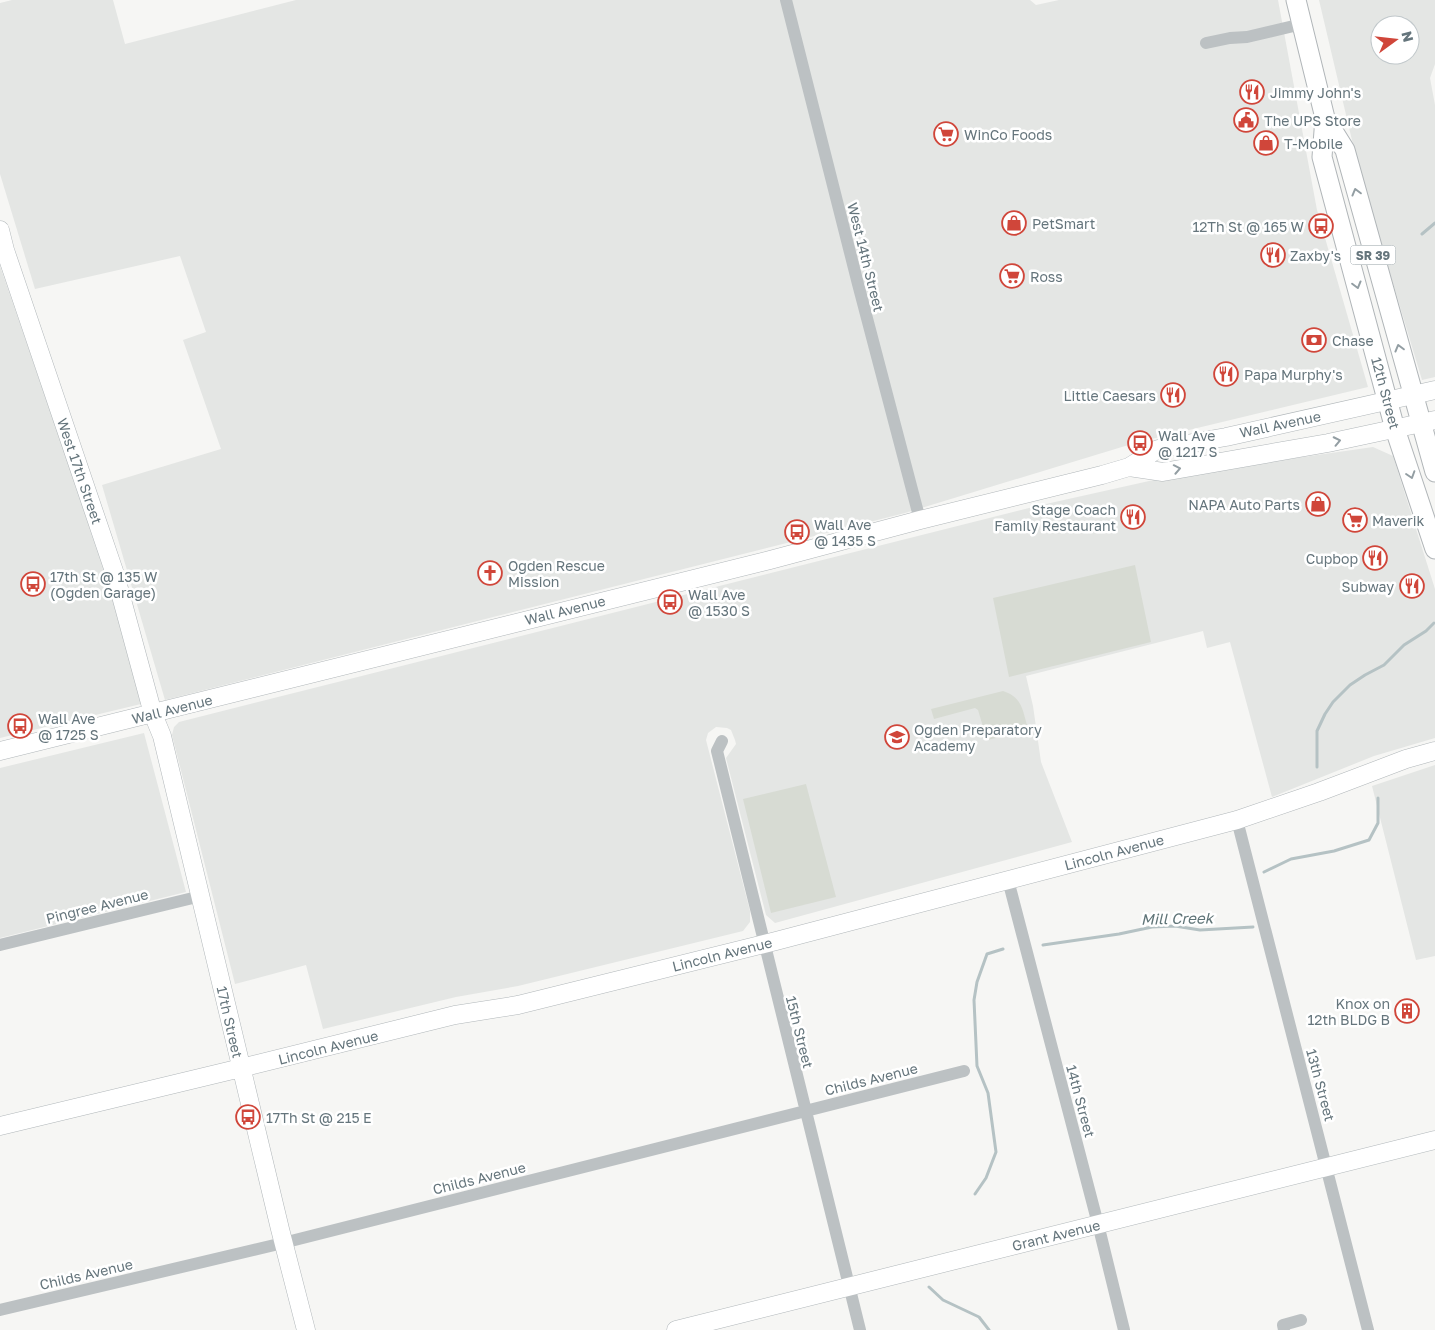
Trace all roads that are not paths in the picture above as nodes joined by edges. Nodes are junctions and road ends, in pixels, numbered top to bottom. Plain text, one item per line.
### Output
1 (786, 0) edge
2 (1296, 0) edge
3 (1302, 24) junction
4 (1206, 43) dead end
5 (1326, 118) junction
6 (0, 230) edge
7 (1435, 390) edge
8 (1412, 395) junction
9 (1388, 401) junction
10 (1428, 422) edge
11 (1396, 428) junction
12 (1129, 467) junction
13 (1435, 472) edge
14 (920, 520) junction
15 (1435, 549) edge
16 (153, 714) junction
17 (722, 742) dead end
18 (0, 751) edge
19 (1435, 751) edge
20 (1237, 820) junction
21 (1008, 880) junction
22 (201, 896) junction
23 (763, 943) junction
24 (0, 945) edge
25 (241, 1068) junction
26 (964, 1071) dead end
27 (804, 1111) junction
28 (0, 1126) edge
29 (1435, 1140) edge
30 (1328, 1168) junction
31 (1098, 1224) junction
32 (283, 1243) junction
33 (850, 1286) junction
34 (0, 1310) edge
35 (1301, 1320) dead end
36 (306, 1330) edge
37 (676, 1330) edge
38 (860, 1330) edge
39 (1124, 1330) edge
40 (1284, 1330) edge
41 (1368, 1330) edge

1 - 14 street, West 14th Street
2 - 3 main road, 12th Street / SR 39
3 - 4 street
3 - 5 main road, 12th Street / SR 39
8 -> 5 main road, 12th Street / SR 39
5 -> 9 main road, 12th Street / SR 39
6 - 16 street, West 17th Street
7 - 8 street, Wall Avenue
8 - 9 street, Wall Avenue
8 - 10 main road, 12th Street / SR 39
9 - 11 main road, 12th Street / SR 39
9 - 12 street, Wall Avenue
10 - 11 street, Wall Avenue
10 - 13 main road, 12th Street / SR 39
12 -> 11 street, Wall Avenue
11 -> 15 main road, 12th Street / SR 39
12 - 14 street, Wall Avenue
14 - 16 street, Wall Avenue
16 - 18 street, Wall Avenue
16 - 22 street, 17th Street
17 - 23 street, 15th Street
19 - 20 street, Lincoln Avenue
20 - 21 street, Lincoln Avenue
20 - 30 street, 13th Street
21 - 23 street, Lincoln Avenue
21 - 31 street, 14th Street
22 - 24 street, Pingree Avenue
22 - 25 street, 17th Street
23 - 25 street, Lincoln Avenue
23 - 27 street, 15th Street
25 - 28 street, Lincoln Avenue
25 - 32 street, 17th Street
26 - 27 street, Childs Avenue
27 - 32 street, Childs Avenue
27 - 33 street, 15th Street
29 - 30 street, Grant Avenue
30 - 31 street, Grant Avenue
30 - 41 street, 13th Street
31 - 33 street, Grant Avenue
31 - 39 street, 14th Street
32 - 34 street, Childs Avenue
32 - 36 street, 17th Street
33 - 37 street, Grant Avenue
33 - 38 street, 15th Street
35 - 40 street

